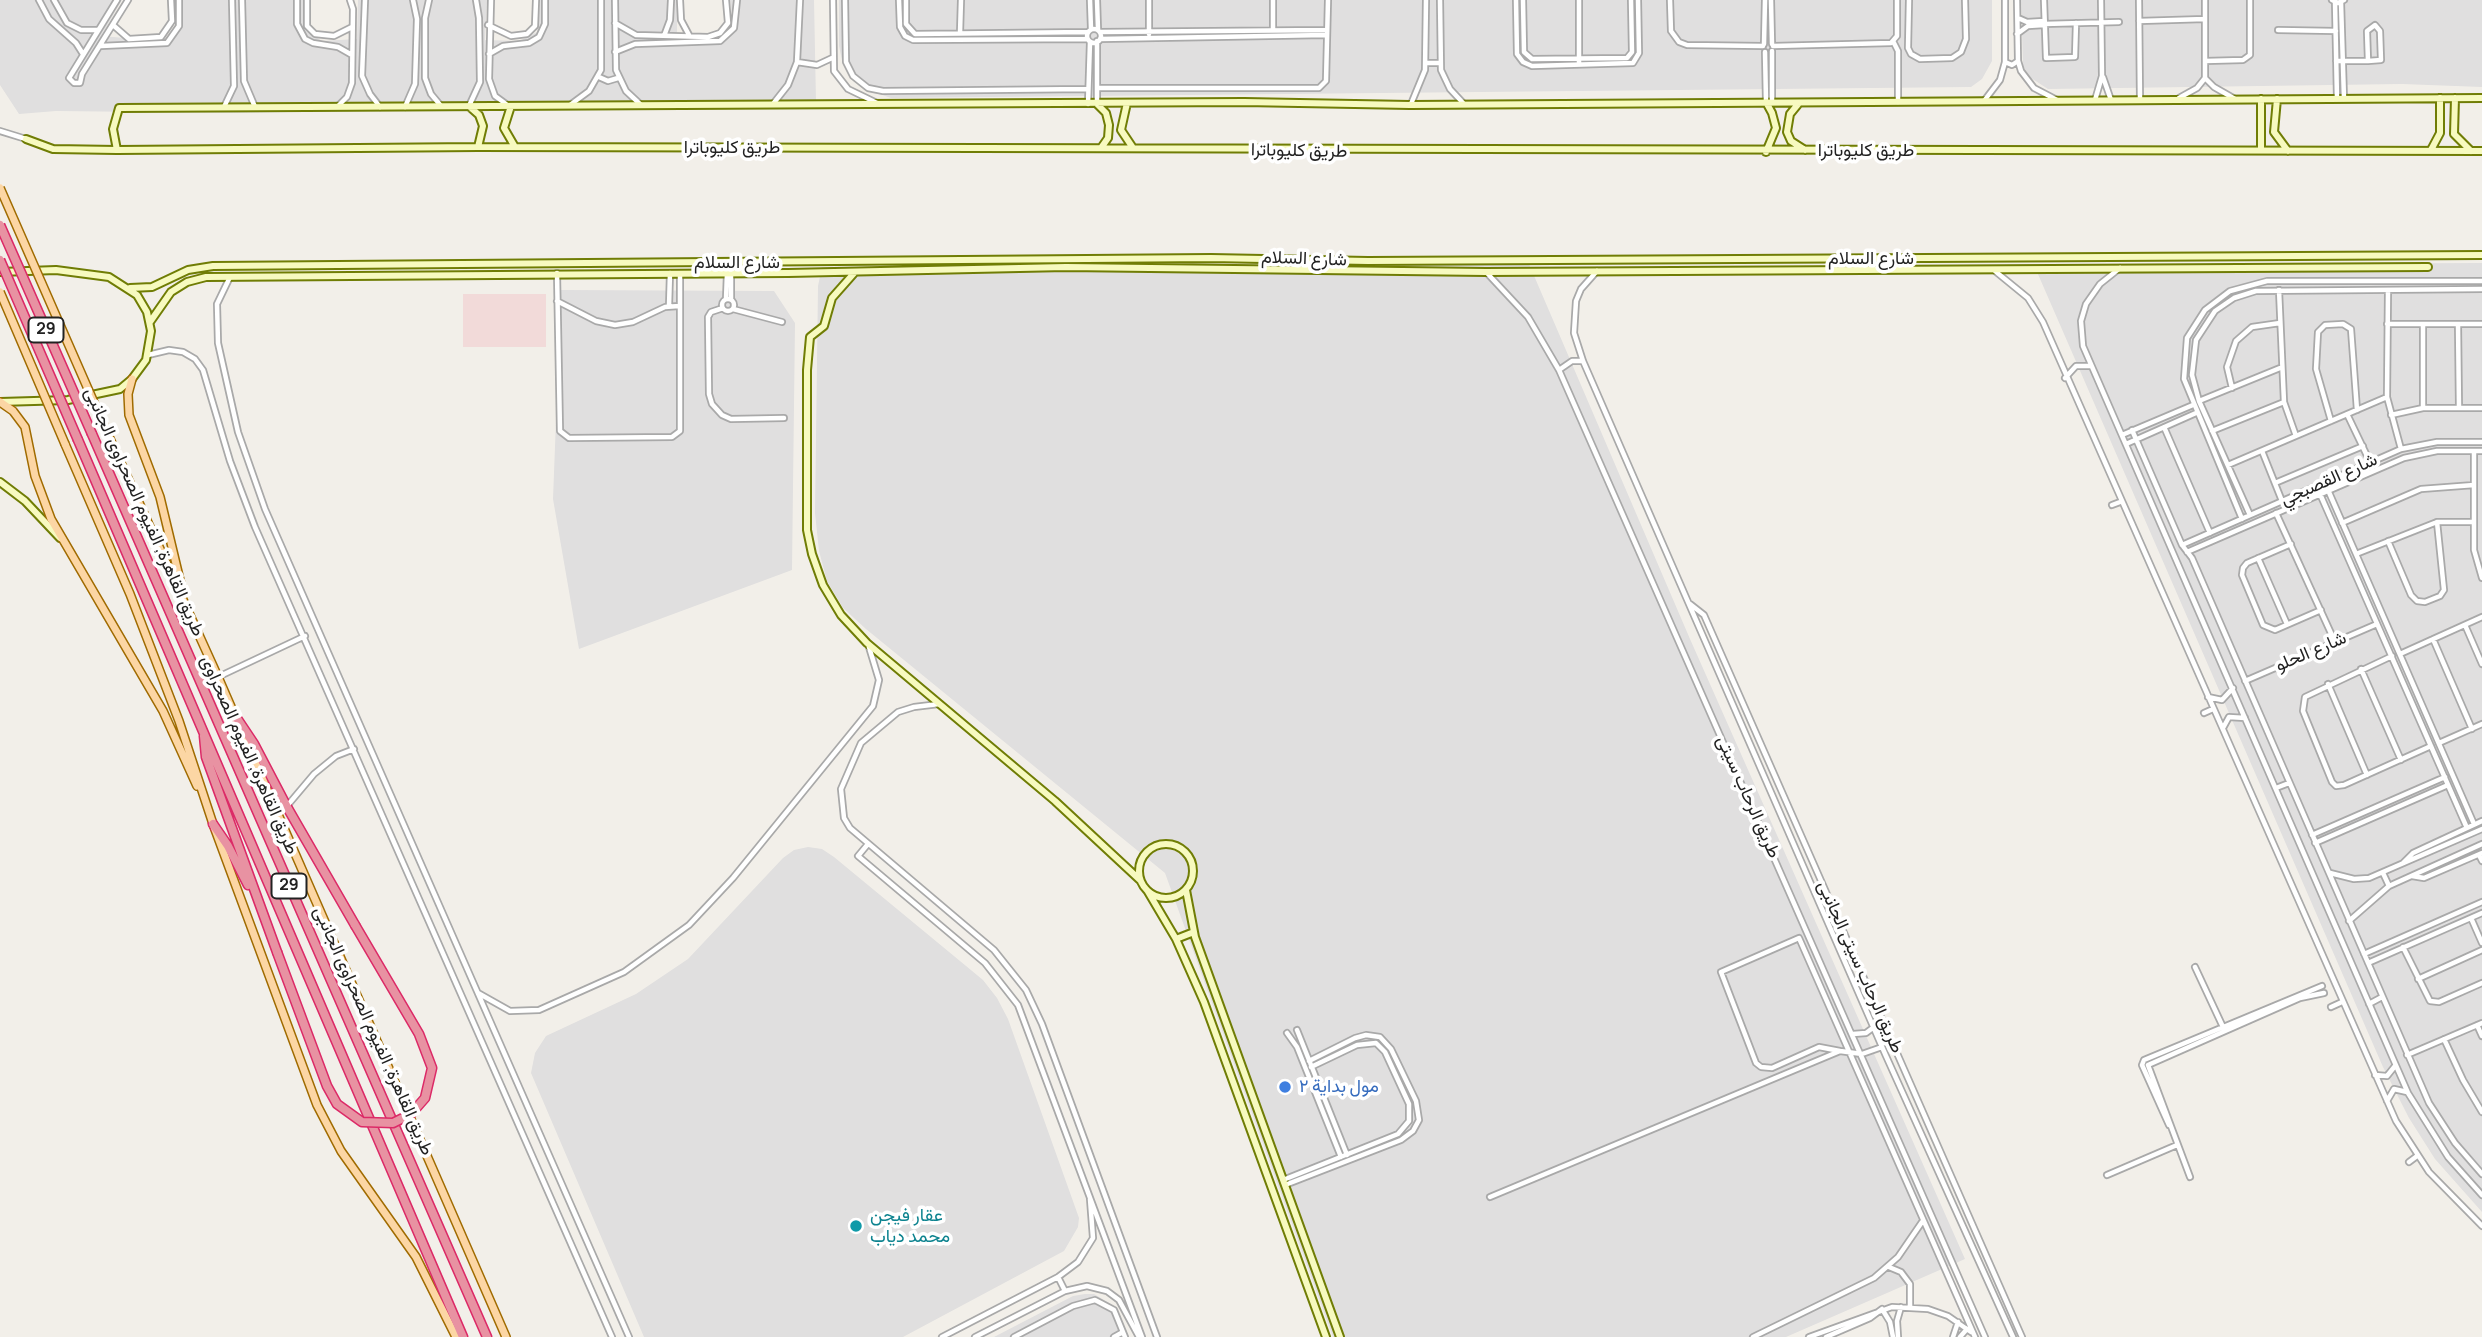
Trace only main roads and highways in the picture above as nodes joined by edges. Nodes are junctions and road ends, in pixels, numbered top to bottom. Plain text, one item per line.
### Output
1 (2440, 98) junction
2 (2455, 98) junction
3 (2482, 98) edge
4 (2261, 99) junction
5 (2277, 99) junction
6 (1769, 102) junction
7 (1801, 102) junction
8 (1127, 103) junction
9 (1097, 104) junction
10 (470, 106) junction
11 (510, 106) junction
12 (26, 139) road end
13 (478, 147) junction
14 (515, 147) junction
15 (1101, 148) junction
16 (1133, 148) junction
17 (117, 150) junction
18 (2261, 150) junction
19 (2431, 150) junction
20 (1807, 151) junction
21 (2288, 151) junction
22 (2471, 151) junction
23 (2482, 151) edge
24 (1766, 152) junction
25 (0, 188) edge
26 (0, 225) edge
27 (2482, 255) edge
28 (1977, 258) junction
29 (0, 260) edge
30 (1368, 265) junction
31 (341, 266) junction
32 (2428, 267) dead end
33 (1977, 270) junction
34 (0, 272) edge
35 (855, 272) junction
36 (341, 275) junction
37 (130, 288) junction
38 (0, 292) edge
39 (150, 322) junction
40 (132, 379) junction
41 (0, 402) edge
42 (0, 482) edge
43 (63, 542) junction
44 (185, 604) junction
45 (236, 717) junction
46 (204, 733) junction
47 (206, 801) junction
48 (213, 824) junction
49 (1140, 880) junction
50 (1147, 890) junction
51 (1186, 890) junction
52 (258, 901) junction
53 (1194, 932) junction
54 (1177, 939) junction
55 (1321, 1284) junction
56 (1309, 1291) junction
57 (1329, 1306) junction
58 (1316, 1310) junction
59 (456, 1337) edge
60 (463, 1337) edge
61 (487, 1337) edge
62 (506, 1337) edge
63 (1326, 1337) edge
64 (1340, 1337) edge

1 - 2 main road
1 - 5 main road
1 - 19 main road
2 - 3 main road
2 - 22 main road
4 - 5 main road
4 - 7 main road
4 - 18 main road
5 - 21 main road
6 - 7 main road
6 - 8 main road
6 - 24 main road
7 - 20 main road
8 - 9 main road
8 - 16 main road
9 - 11 main road
9 - 15 main road
10 - 11 main road
10 - 13 main road
10 - 17 main road
11 - 14 main road
12 - 17 main road, طريق كليوباترا
13 - 14 main road, طريق كليوباترا
13 - 17 main road, طريق كليوباترا
14 - 15 main road, طريق كليوباترا
15 - 16 main road, طريق كليوباترا
16 - 24 main road, طريق كليوباترا
18 - 20 main road, طريق كليوباترا
18 - 21 main road, طريق كليوباترا
19 - 21 main road, طريق كليوباترا
19 - 22 main road, طريق كليوباترا
20 - 24 main road, طريق كليوباترا
22 - 23 main road, طريق كليوباترا
25 - 44 main road, طريق القاهرة, الفيوم الصحراوى الجانبى, bridge
26 - 61 highway, طريق القاهرة, الفيوم الصحراوى / 29, bridge
27 - 28 main road, شارع السلام
28 - 30 main road, شارع السلام
28 - 33 main road
29 - 46 highway, طريق القاهرة, الفيوم الصحراوى / 29, bridge
30 - 31 main road, شارع السلام
30 - 33 main road, شارع السلام
30 - 35 main road, شارع السلام
31 - 36 main road
31 - 37 main road, شارع السلام
32 - 33 main road, شارع السلام
34 - 37 main road
35 - 36 main road, شارع السلام
35 - 49 main road
36 - 39 main road, شارع السلام
37 - 39 main road
38 - 47 main road, bridge
39 - 40 main road
40 - 41 main road
40 - 44 main road
41 - 43 main road
42 - 43 main road
43 - 47 main road
44 - 45 main road, طريق القاهرة, الفيوم الصحراوى الجانبى
45 - 52 highway, bridge
45 - 62 main road, طريق القاهرة, الفيوم الصحراوى الجانبى
46 - 52 highway
46 - 60 highway, طريق القاهرة, الفيوم الصحراوى / 29
47 - 48 main road
48 - 52 highway
48 - 59 main road
49 - 50 main road
49 - 51 main road
50 - 51 main road
50 - 54 main road
51 - 53 main road
53 - 54 main road
53 - 55 main road
54 - 56 main road
55 - 56 main road
55 - 57 main road
56 - 58 main road
57 - 58 main road
57 - 64 main road
58 - 63 main road

